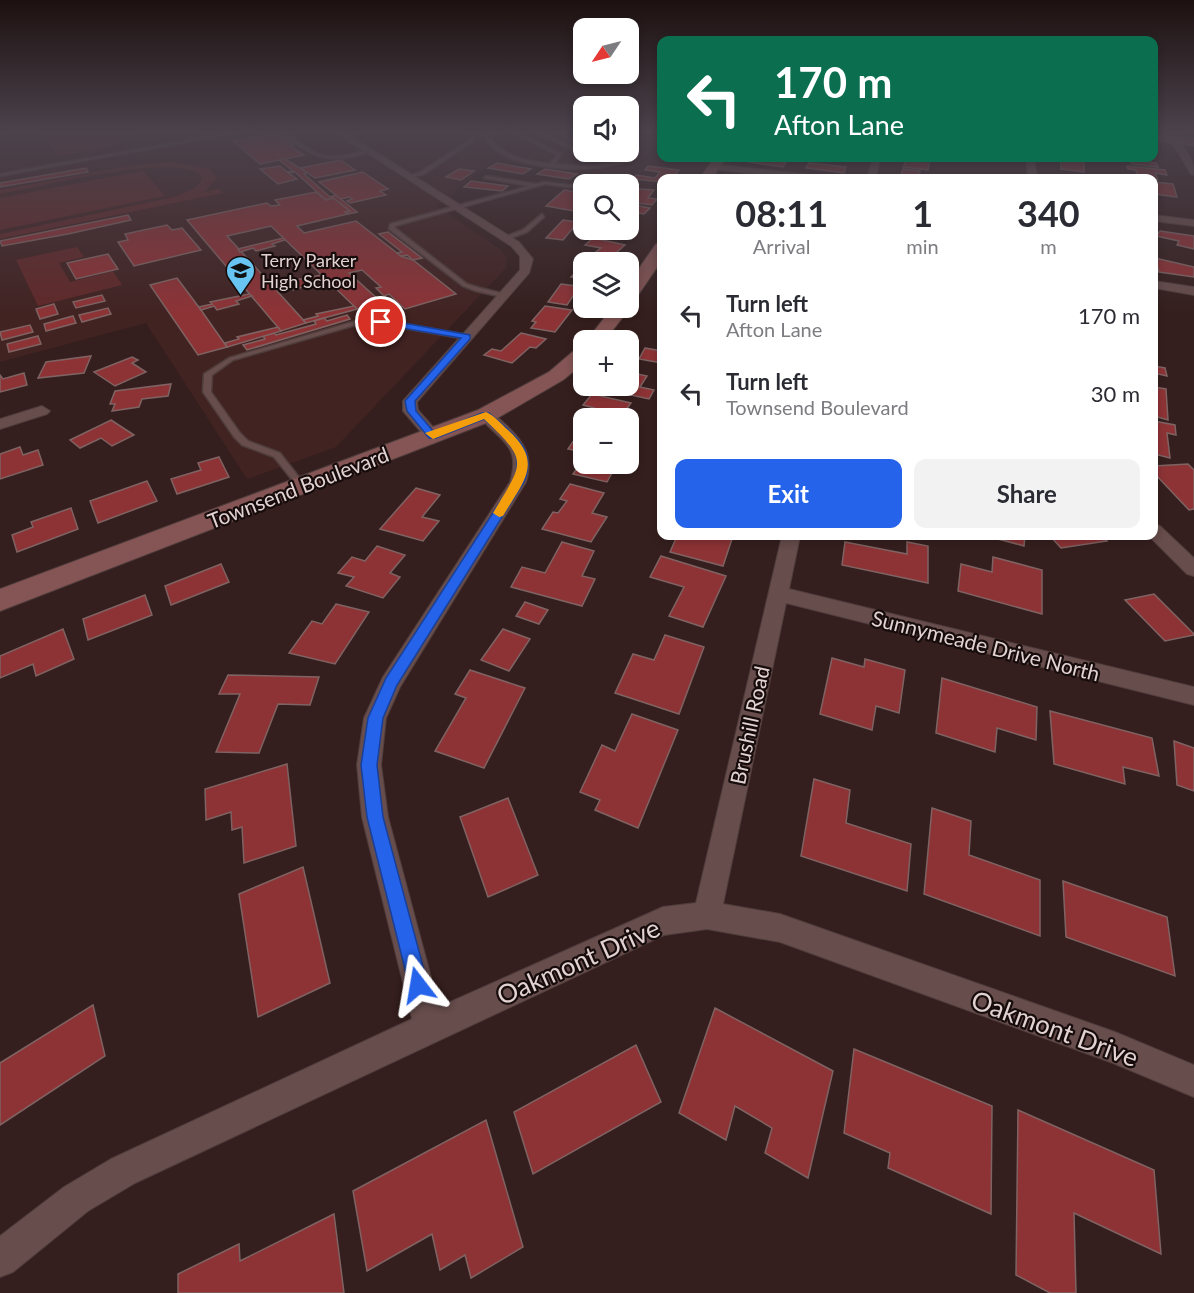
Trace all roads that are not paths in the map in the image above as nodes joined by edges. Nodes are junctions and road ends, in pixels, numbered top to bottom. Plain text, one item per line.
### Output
1 (435, 193) edge
2 (506, 193) edge
3 (456, 207) junction
4 (542, 216) dead end
5 (1158, 218) edge
6 (1194, 223) edge
7 (505, 238) junction
8 (657, 254) edge
9 (639, 281) edge
10 (1158, 286) edge
11 (1194, 291) edge
12 (503, 295) junction
13 (613, 318) edge
14 (604, 330) edge
15 (467, 337) junction
16 (573, 361) edge
17 (42, 411) dead end
18 (486, 415) junction
19 (0, 424) edge
20 (433, 436) junction
21 (301, 485) junction
22 (1158, 534) edge
23 (790, 540) edge
24 (1194, 569) edge
25 (778, 594) junction
26 (0, 600) edge
27 (1194, 696) edge
28 (707, 915) junction
29 (429, 1027) junction
30 (1194, 1081) edge
31 (0, 1259) edge

1 - 3 street
2 - 3 lane
3 - 7 street
3 - 12 lane
4 - 7 lane
5 - 6 street
7 - 12 street
8 - 9 street
10 - 11 street
12 - 15 street
13 - 14 street
15 - 20 street
15 - 21 lane
16 - 18 street, Townsend Boulevard
17 - 19 street
18 - 20 street, Townsend Boulevard
18 - 29 street
20 - 21 street, Townsend Boulevard
21 - 26 street, Townsend Boulevard
22 - 24 street
23 - 25 street, Brushill Road
25 - 27 street, Sunnymeade Drive North
25 - 28 street, Brushill Road
28 - 29 street, Oakmont Drive
28 - 30 street, Oakmont Drive
29 - 31 street, Oakmont Drive

